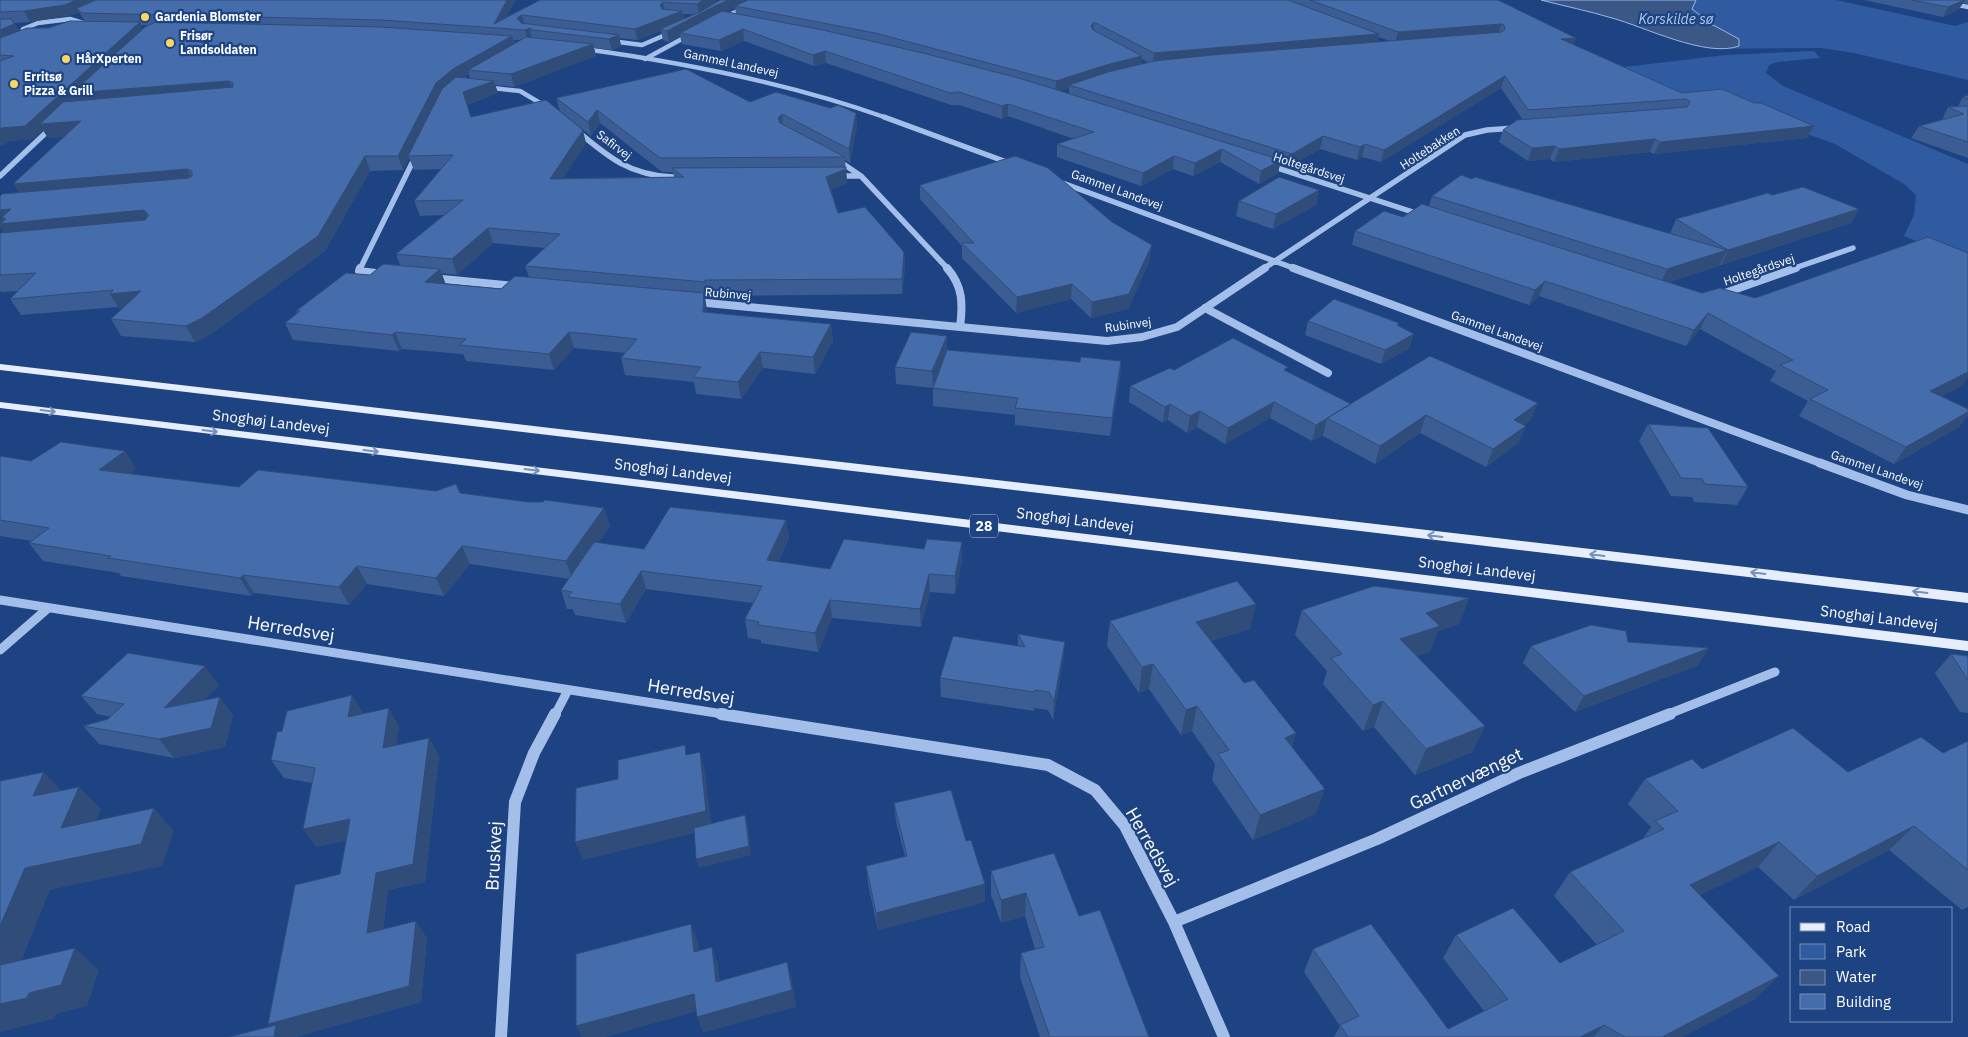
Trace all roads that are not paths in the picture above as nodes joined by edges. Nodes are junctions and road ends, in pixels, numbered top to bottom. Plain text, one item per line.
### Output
1 (763, 0) edge
2 (1934, 0) edge
3 (1968, 7) edge
4 (76, 16) edge
5 (723, 18) junction
6 (70, 19) junction
7 (732, 20) edge
8 (716, 21) edge
9 (18, 26) edge
10 (29, 26) junction
11 (77, 28) junction
12 (85, 28) edge
13 (675, 30) edge
14 (693, 33) edge
15 (32, 35) junction
16 (20, 40) edge
17 (608, 41) edge
18 (578, 49) edge
19 (645, 59) junction
20 (479, 86) edge
21 (558, 115) edge
22 (55, 124) edge
23 (572, 126) edge
24 (1526, 127) edge
25 (418, 151) edge
26 (827, 155) edge
27 (1260, 163) edge
28 (1023, 168) edge
29 (0, 176) edge
30 (832, 176) edge
31 (861, 176) junction
32 (683, 177) edge
33 (1051, 179) edge
34 (1372, 199) junction
35 (1428, 216) edge
36 (1853, 248) dead end
37 (1273, 261) junction
38 (389, 274) edge
39 (425, 277) edge
40 (520, 286) edge
41 (1714, 297) edge
42 (685, 302) edge
43 (1205, 308) junction
44 (960, 327) junction
45 (0, 367) edge
46 (1328, 374) dead end
47 (0, 405) edge
48 (1968, 510) edge
49 (1968, 598) edge
50 (0, 600) edge
51 (47, 609) junction
52 (1968, 646) edge
53 (0, 650) edge
54 (1775, 672) dead end
55 (568, 690) junction
56 (1174, 922) junction
57 (501, 1037) edge
58 (1224, 1037) edge

1 - 5 street
2 - 3 street
4 - 6 street
5 - 7 street
5 - 8 street
6 - 10 street
6 - 11 street
9 - 10 street
10 - 15 street
11 - 12 street
11 - 15 street
13 - 17 street
14 - 19 street
15 - 16 street
18 - 19 street, Gammel Landevej
19 - 28 street, Gammel Landevej
20 - 21 street
22 - 29 street
23 - 32 street, Safirvej
24 - 34 street, Holtebakken
25 - 38 street
26 - 31 street
27 - 34 street, Holtegårdsvej
30 - 31 street
31 - 44 street
33 - 37 street, Gammel Landevej
34 - 35 street, Holtegårdsvej
34 - 37 street, Holtebakken
36 - 41 street, Holtegårdsvej
37 - 43 street, Rubinvej
37 - 48 street, Gammel Landevej
39 - 40 street
42 - 44 street, Rubinvej
43 - 44 street, Rubinvej
43 - 46 street
49 -> 45 main road, Snoghøj Landevej
47 -> 52 main road, Snoghøj Landevej / 28
50 - 51 street, Herredsvej
51 - 53 street
51 - 55 street, Herredsvej
54 - 56 street, Gartnervænget
55 - 56 street, Herredsvej
55 - 57 street, Bruskvej
56 - 58 street, Herredsvej

